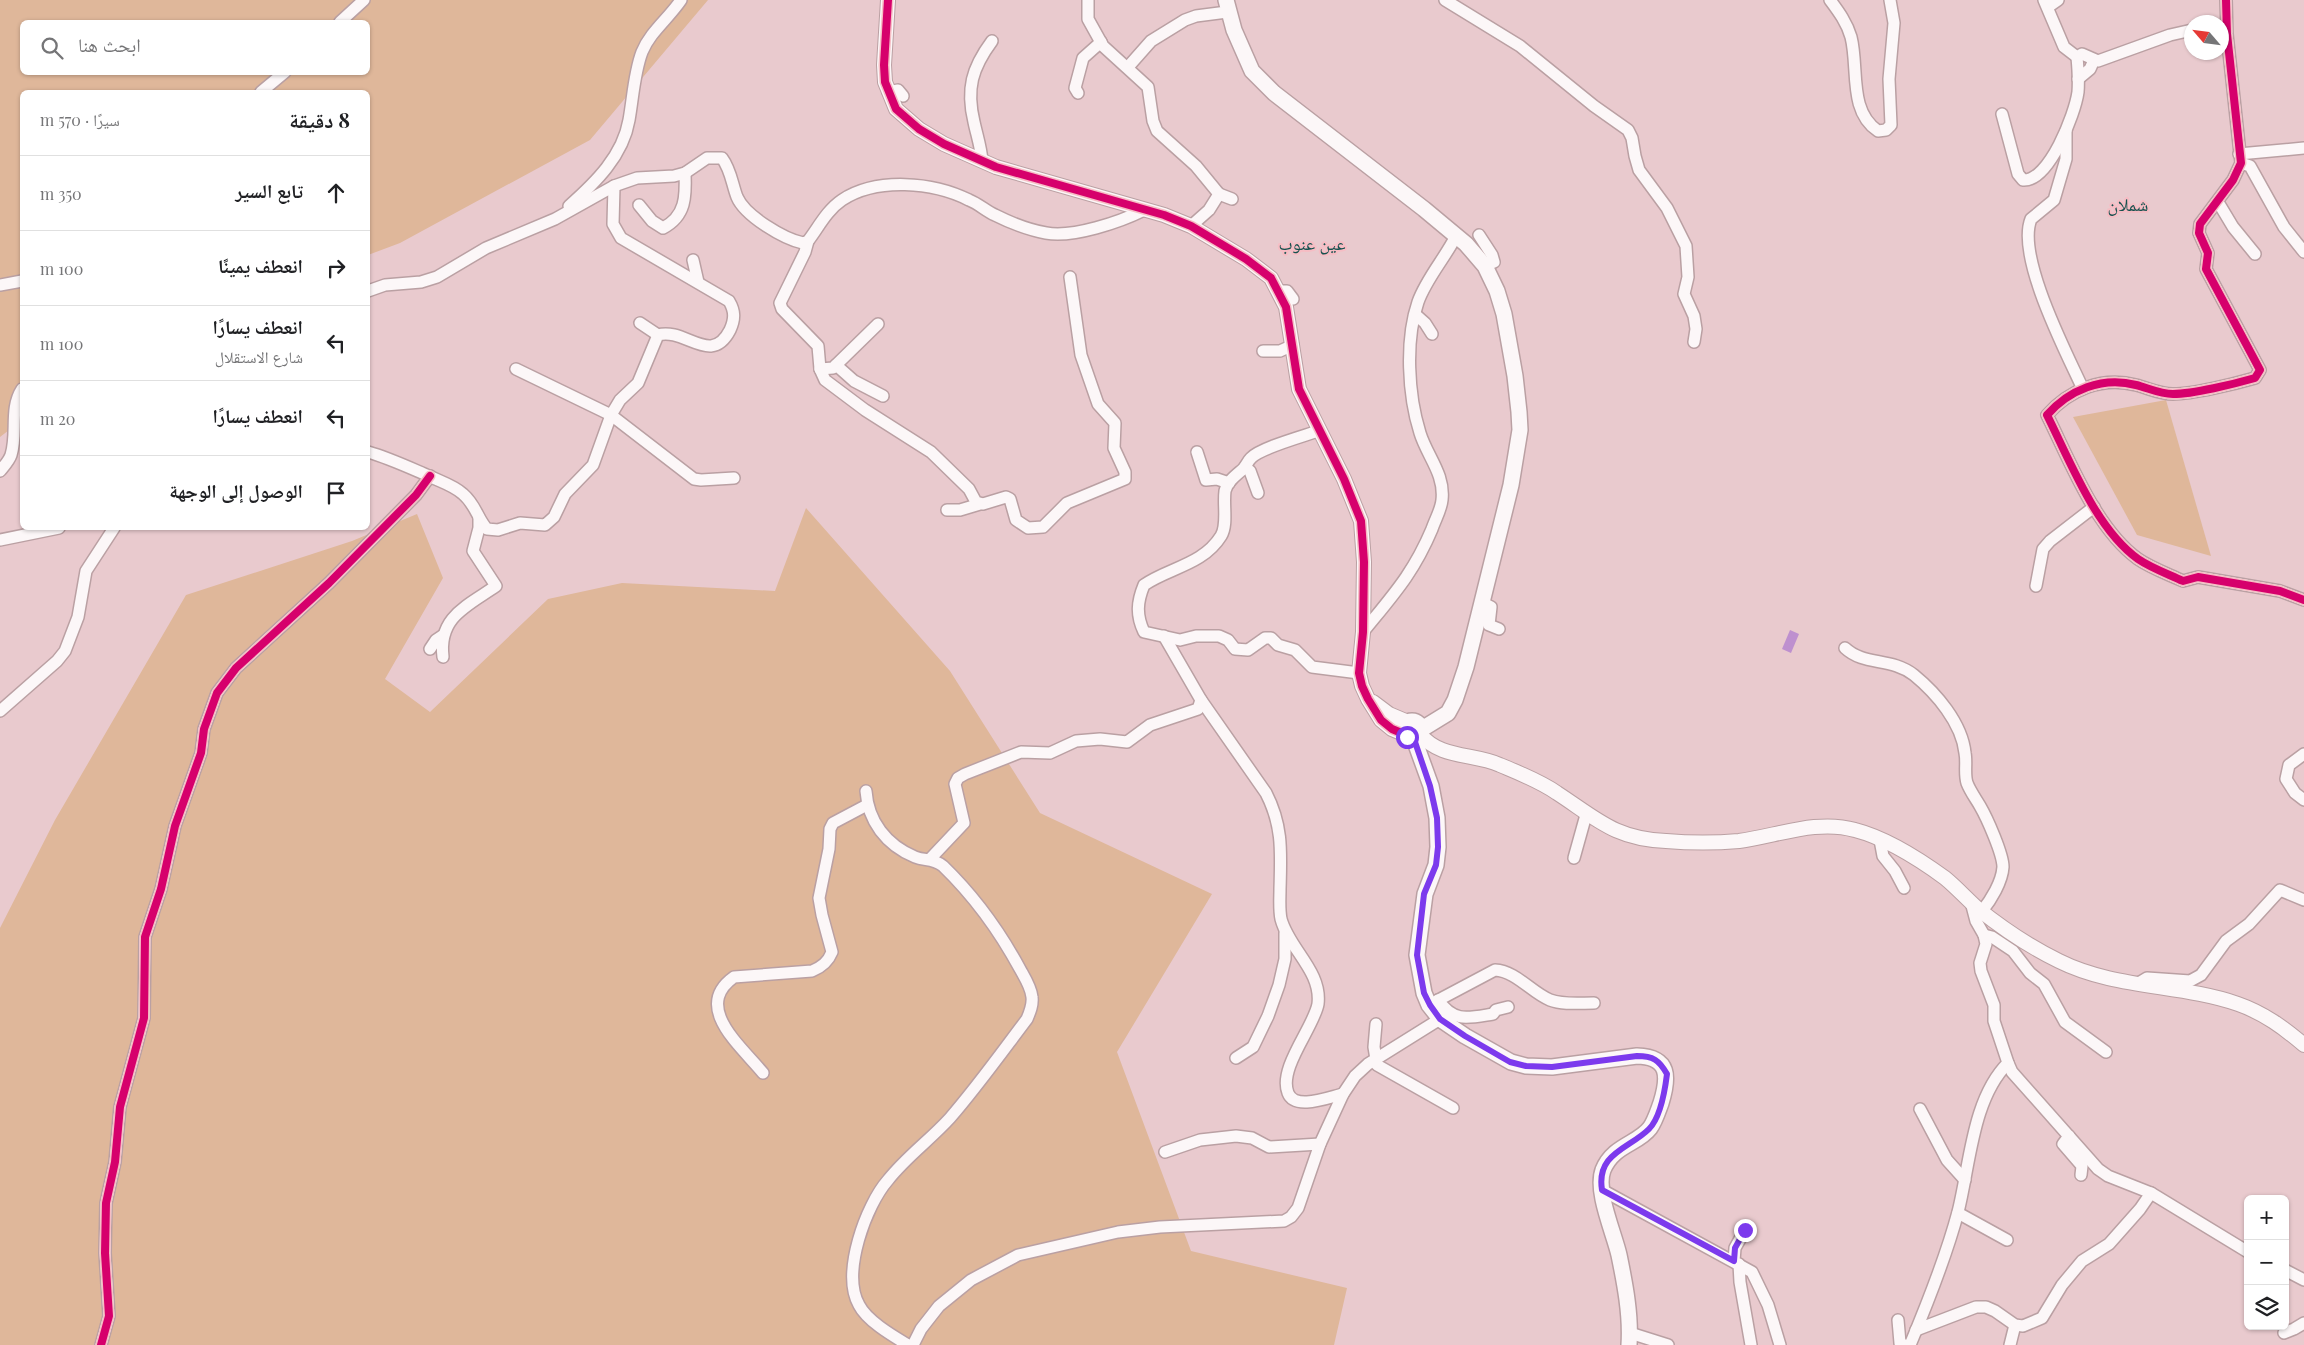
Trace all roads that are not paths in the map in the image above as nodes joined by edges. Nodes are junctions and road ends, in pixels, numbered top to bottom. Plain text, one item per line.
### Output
1 (364, 0) edge
2 (681, 0) edge
3 (888, 0) edge
4 (1088, 0) edge
5 (1445, 0) edge
6 (1830, 0) edge
7 (1890, 0) edge
8 (2058, 0) edge
9 (2226, 0) edge
10 (2046, 4) edge
11 (1226, 6) edge
12 (2225, 15) edge
13 (342, 20) edge
14 (2184, 32) edge
15 (992, 41) dead end
16 (1101, 42) junction
17 (2077, 57) junction
18 (2094, 60) junction
19 (2228, 60) edge
20 (1128, 67) junction
21 (281, 75) edge
22 (2078, 79) junction
23 (263, 90) edge
24 (888, 92) junction
25 (1078, 93) dead end
26 (903, 96) dead end
27 (2002, 114) dead end
28 (2066, 131) junction
29 (2304, 148) edge
30 (2240, 158) junction
31 (982, 161) junction
32 (685, 173) junction
33 (614, 186) junction
34 (1219, 194) junction
35 (1232, 199) dead end
36 (2218, 202) junction
37 (639, 205) dead end
38 (1144, 210) junction
39 (555, 219) junction
40 (1191, 226) junction
41 (1479, 235) dead end
42 (1456, 236) junction
43 (808, 241) junction
44 (2304, 252) edge
45 (2255, 254) dead end
46 (693, 260) dead end
47 (1485, 266) junction
48 (1070, 277) dead end
49 (20, 281) edge
50 (698, 282) junction
51 (0, 285) edge
52 (370, 290) edge
53 (1280, 292) junction
54 (1293, 298) dead end
55 (1416, 315) junction
56 (640, 323) dead end
57 (878, 324) dead end
58 (1432, 334) dead end
59 (658, 335) junction
60 (1694, 342) dead end
61 (1293, 345) junction
62 (1263, 351) dead end
63 (836, 365) junction
64 (820, 368) junction
65 (516, 369) dead end
66 (2082, 387) junction
67 (20, 394) edge
68 (883, 396) dead end
69 (611, 415) junction
70 (1318, 431) junction
71 (1196, 452) dead end
72 (370, 453) edge
73 (1245, 467) junction
74 (0, 471) edge
75 (430, 476) junction
76 (734, 478) dead end
77 (1229, 483) junction
78 (1258, 493) dead end
79 (980, 504) junction
80 (2094, 507) junction
81 (946, 510) dead end
82 (479, 516) junction
83 (49, 530) edge
84 (113, 530) edge
85 (0, 540) edge
86 (2036, 586) dead end
87 (2304, 600) edge
88 (1481, 602) junction
89 (1499, 629) dead end
90 (1363, 632) junction
91 (442, 636) junction
92 (1164, 636) junction
93 (1845, 648) dead end
94 (430, 649) dead end
95 (443, 657) dead end
96 (1359, 673) junction
97 (1201, 700) junction
98 (0, 711) edge
99 (1414, 730) junction
100 (2304, 754) edge
101 (866, 791) dead end
102 (2304, 800) edge
103 (867, 805) junction
104 (1586, 815) junction
105 (1880, 840) junction
106 (1574, 858) dead end
107 (930, 859) junction
108 (1904, 888) dead end
109 (2304, 900) edge
110 (1976, 906) junction
111 (1285, 929) junction
112 (1984, 935) junction
113 (2137, 984) junction
114 (1434, 1002) junction
115 (1594, 1003) dead end
116 (1508, 1008) dead end
117 (1440, 1019) junction
118 (1376, 1024) dead end
119 (2304, 1045) edge
120 (2106, 1052) dead end
121 (1236, 1058) dead end
122 (1375, 1060) junction
123 (2008, 1063) junction
124 (763, 1073) dead end
125 (1343, 1094) junction
126 (1453, 1108) dead end
127 (1920, 1109) dead end
128 (2069, 1136) junction
129 (1320, 1144) junction
130 (1165, 1152) dead end
131 (2081, 1175) dead end
132 (1965, 1180) junction
133 (1602, 1190) junction
134 (2151, 1193) junction
135 (1958, 1212) junction
136 (1745, 1230) dead end
137 (2007, 1240) dead end
138 (2244, 1250) edge
139 (1737, 1263) junction
140 (2289, 1272) edge
141 (2304, 1280) edge
142 (1898, 1320) dead end
143 (2304, 1322) edge
144 (2015, 1325) junction
145 (1916, 1330) junction
146 (2284, 1333) dead end
147 (1630, 1339) edge
148 (101, 1345) edge
149 (908, 1345) edge
150 (913, 1345) edge
151 (1668, 1345) edge
152 (1751, 1345) edge
153 (1780, 1345) edge
154 (1905, 1345) edge
155 (1910, 1345) edge
156 (2010, 1345) edge

1 - 13 street
2 - 39 street
3 - 24 street
4 - 16 street
5 - 60 street
6 - 7 street
8 - 10 street
9 - 12 street
10 - 17 street
11 - 20 street
11 - 42 main road
14 - 18 street
15 - 31 street
16 - 20 street
16 - 25 street
17 - 18 street
17 - 22 street
18 - 22 street
19 - 30 street
20 - 34 street
21 - 23 street
22 - 28 street
24 - 26 street
24 - 31 street
27 - 28 street
28 - 66 street
29 - 30 street
30 - 36 street
30 - 44 street
31 - 38 street
32 - 33 street
32 - 37 street
32 - 43 street
33 - 39 street
33 - 50 street
34 - 35 street
34 - 40 street
36 - 45 street
36 - 66 street
38 - 40 street
38 - 43 street
39 - 52 street
40 - 53 street
41 - 47 street
42 - 47 main road
42 - 55 street
43 - 64 street
46 - 50 street
47 - 88 main road
48 - 79 street
49 - 51 street
50 - 59 street
53 - 54 street
53 - 61 street
55 - 58 street
55 - 90 street
56 - 59 street
57 - 63 street
59 - 69 street
61 - 62 street
61 - 70 street
63 - 64 street
63 - 68 street
64 - 79 street
65 - 69 street
66 - 80 street
67 - 74 street
69 - 76 street
69 - 82 street
70 - 73 street
70 - 90 street
71 - 77 street
72 - 75 street
73 - 77 street
73 - 78 street
75 - 82 street
75 - 148 street
77 - 92 street
79 - 81 street
80 - 86 street
80 - 87 street
82 - 91 street
83 - 85 street
84 - 98 street
88 - 89 street
88 - 99 main road
90 - 96 street
91 - 94 street
91 - 95 street
92 - 96 street
92 - 97 street
93 - 110 street
96 - 99 street
97 - 107 street
97 - 111 street
99 - 104 street
99 - 114 main road
100 - 102 street
101 - 103 street
103 - 107 street
103 - 124 street
104 - 105 street
104 - 106 street
105 - 108 street
105 - 110 street
107 - 149 street
109 - 113 street
110 - 112 street
110 - 113 street
111 - 121 street
111 - 125 street
112 - 120 street
112 - 123 street
113 - 119 street
114 - 115 street
114 - 116 street
114 - 117 main road
117 - 122 street
117 - 133 main road
118 - 122 street
122 - 125 street
122 - 126 street
123 - 128 street
123 - 132 street
125 - 129 street
127 - 132 street
128 - 131 street
128 - 134 street
129 - 130 street
129 - 150 street
132 - 135 street
133 - 139 street
133 - 147 main road
134 - 138 street
134 - 144 street
135 - 137 street
135 - 145 street
136 - 139 street
139 - 152 street
139 - 153 street
140 - 141 street
142 - 154 street
143 - 146 street
144 - 145 street
144 - 156 street
145 - 155 street
147 - 151 street

